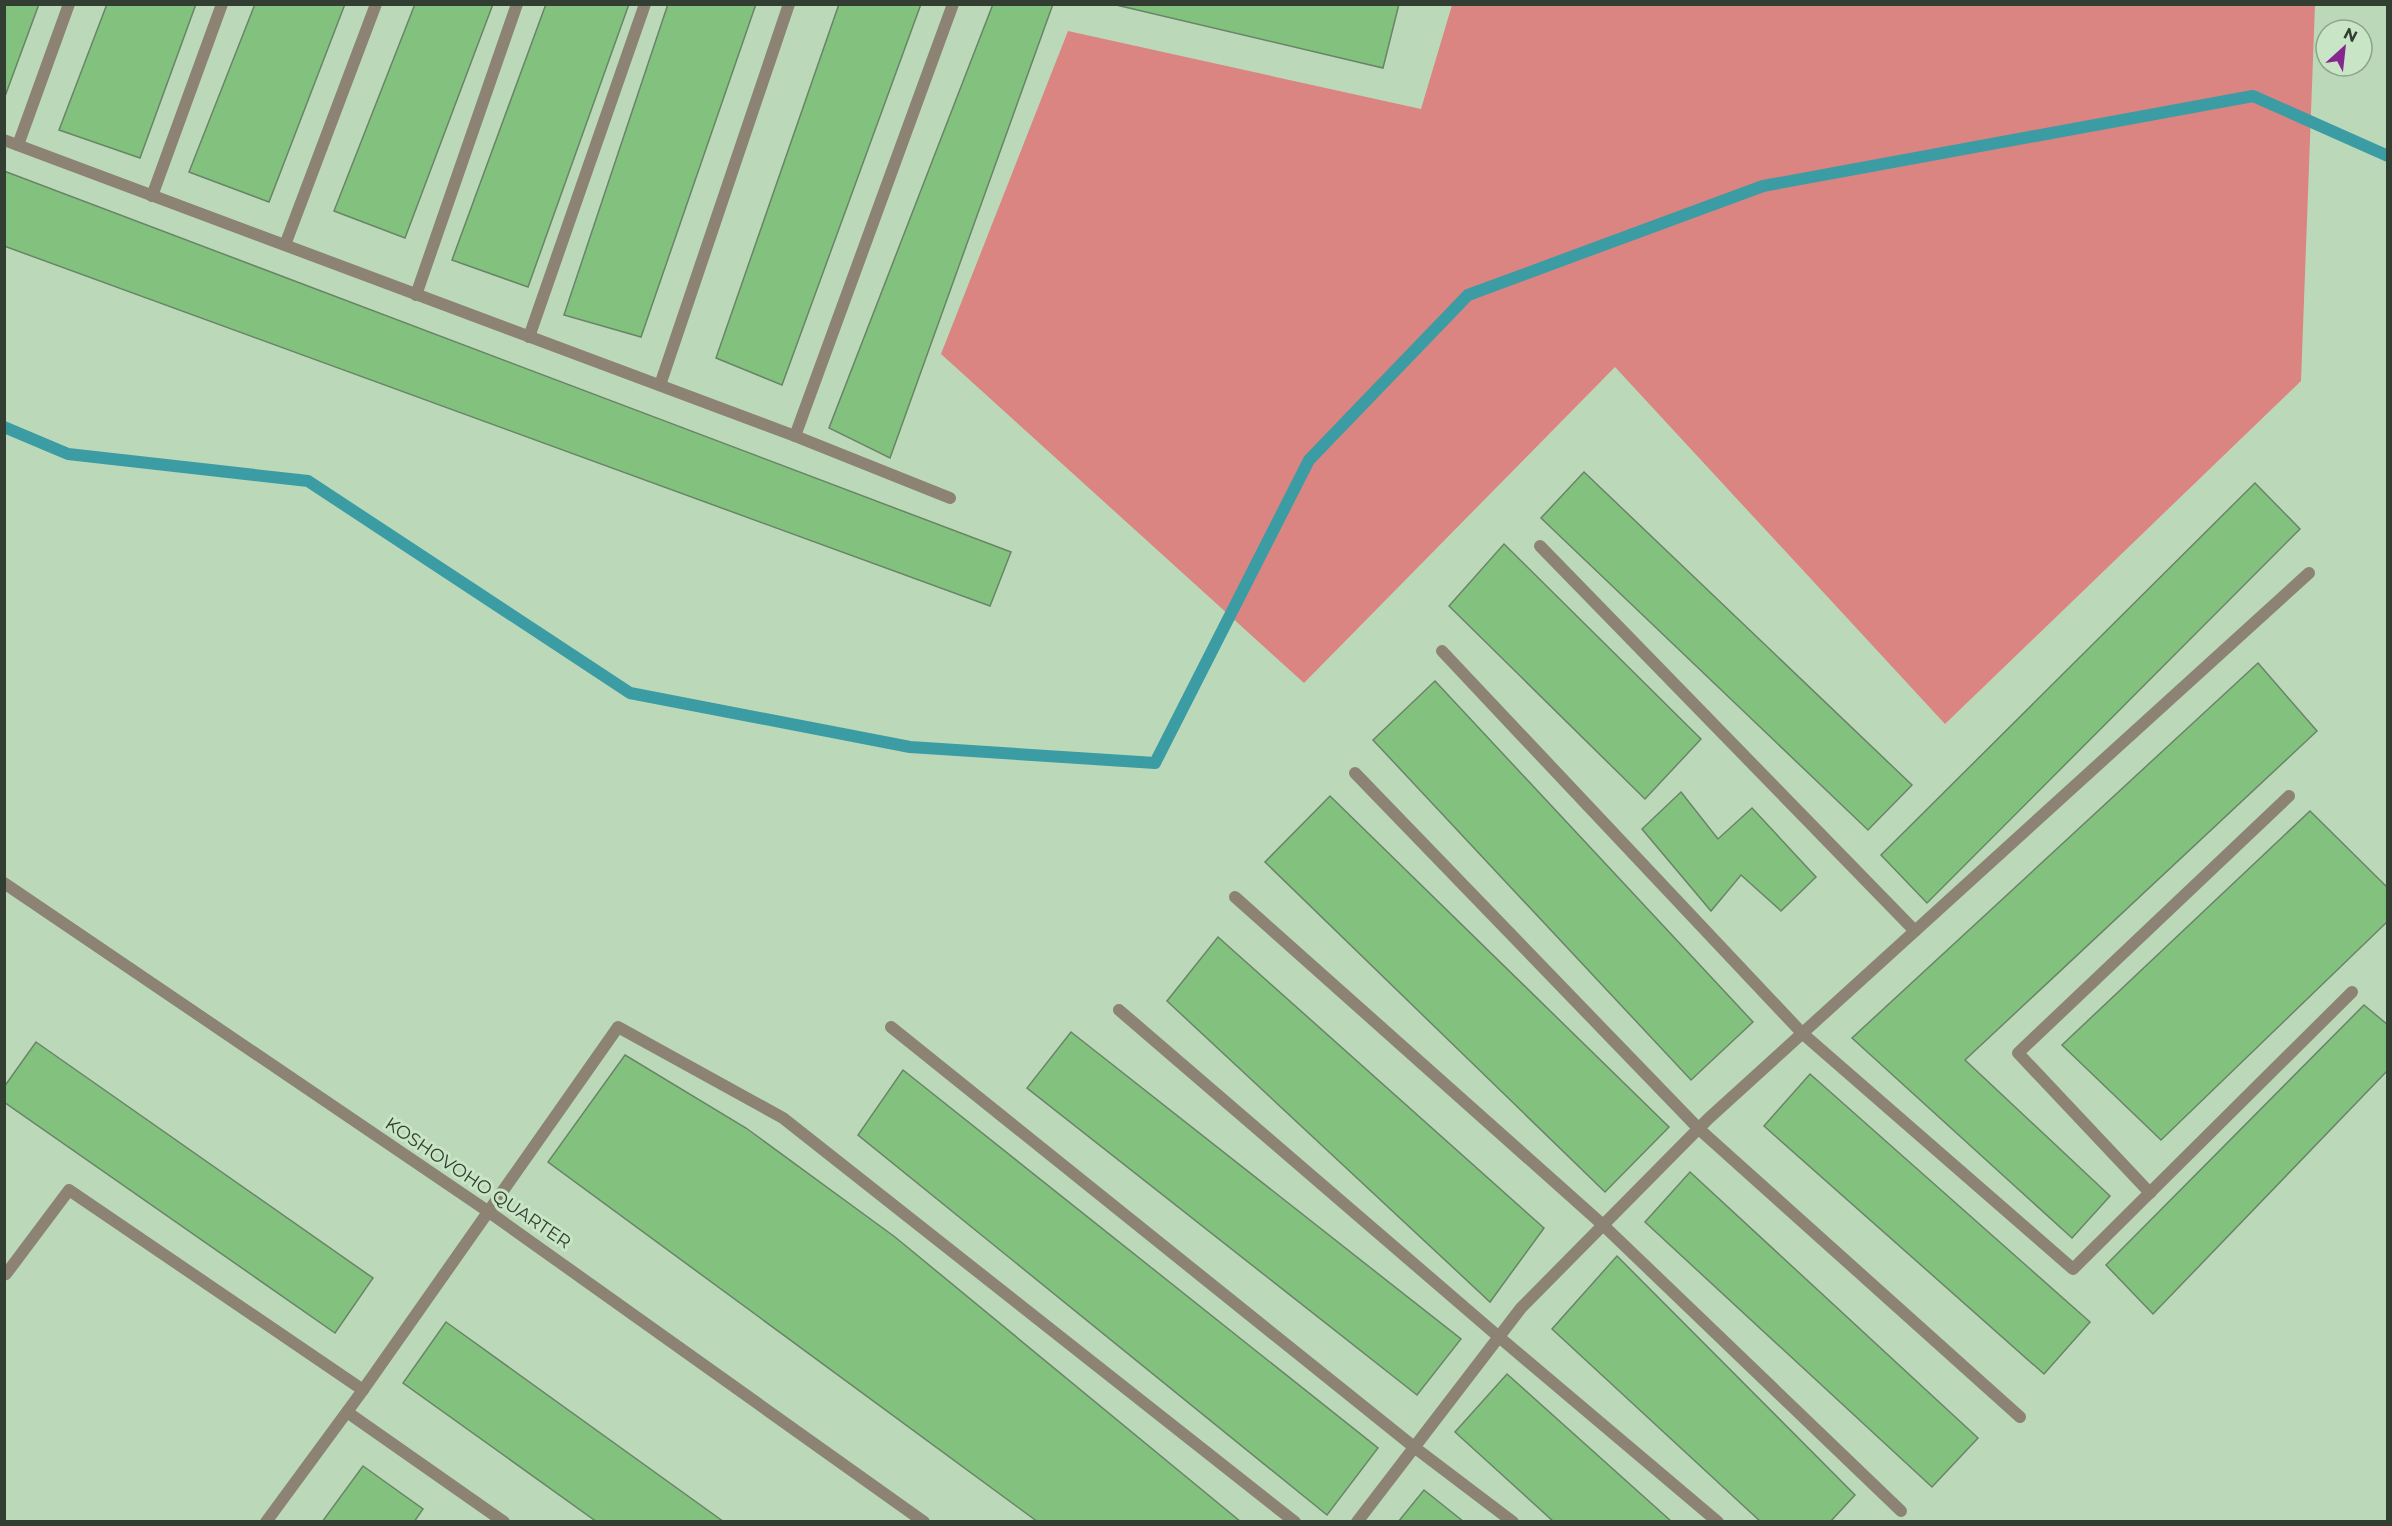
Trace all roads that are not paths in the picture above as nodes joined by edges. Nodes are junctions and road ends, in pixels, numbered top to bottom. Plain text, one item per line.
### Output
1 (69, 4) edge
2 (222, 4) edge
3 (376, 4) edge
4 (517, 4) edge
5 (645, 4) edge
6 (789, 4) edge
7 (953, 4) edge
8 (4, 140) edge
9 (18, 146) junction
10 (152, 196) junction
11 (285, 245) junction
12 (416, 294) junction
13 (529, 337) junction
14 (660, 386) junction
15 (795, 436) junction
16 (950, 498) dead end
17 (1540, 546) dead end
18 (2309, 573) dead end
19 (1442, 651) dead end
20 (1355, 773) dead end
21 (2289, 796) dead end
22 (4, 883) edge
23 (1235, 897) dead end
24 (1915, 931) junction
25 (2352, 992) dead end
26 (1119, 1010) dead end
27 (891, 1027) dead end
28 (1802, 1033) junction
29 (1699, 1129) junction
30 (2150, 1193) junction
31 (489, 1212) junction
32 (1603, 1225) junction
33 (4, 1273) edge
34 (1499, 1337) junction
35 (363, 1390) junction
36 (347, 1412) junction
37 (2020, 1417) dead end
38 (1414, 1447) junction
39 (1901, 1511) dead end
40 (266, 1521) edge
41 (504, 1521) edge
42 (924, 1521) edge
43 (1295, 1521) edge
44 (1358, 1521) edge
45 (1513, 1521) edge
46 (1718, 1521) edge

1 - 9 street
2 - 10 street
3 - 11 street
4 - 12 street
5 - 13 street
6 - 14 street
7 - 15 street
8 - 9 street
9 - 10 street
10 - 11 street
11 - 12 street
12 - 13 street
13 - 14 street
14 - 15 street
15 - 16 street
17 - 24 street
18 - 24 street
19 - 28 street
20 - 29 street
21 - 30 street
22 - 31 street, KOSHOVOHO QUARTER
23 - 32 street
24 - 28 street
25 - 30 street
26 - 34 street
27 - 38 street
28 - 29 street
28 - 30 street
29 - 32 street
29 - 37 street
31 - 35 street
31 - 42 street, KOSHOVOHO QUARTER
31 - 43 street
32 - 34 street
32 - 39 street
33 - 35 street
34 - 38 street
34 - 46 street
35 - 36 street
36 - 40 street
36 - 41 street
38 - 44 street
38 - 45 street

